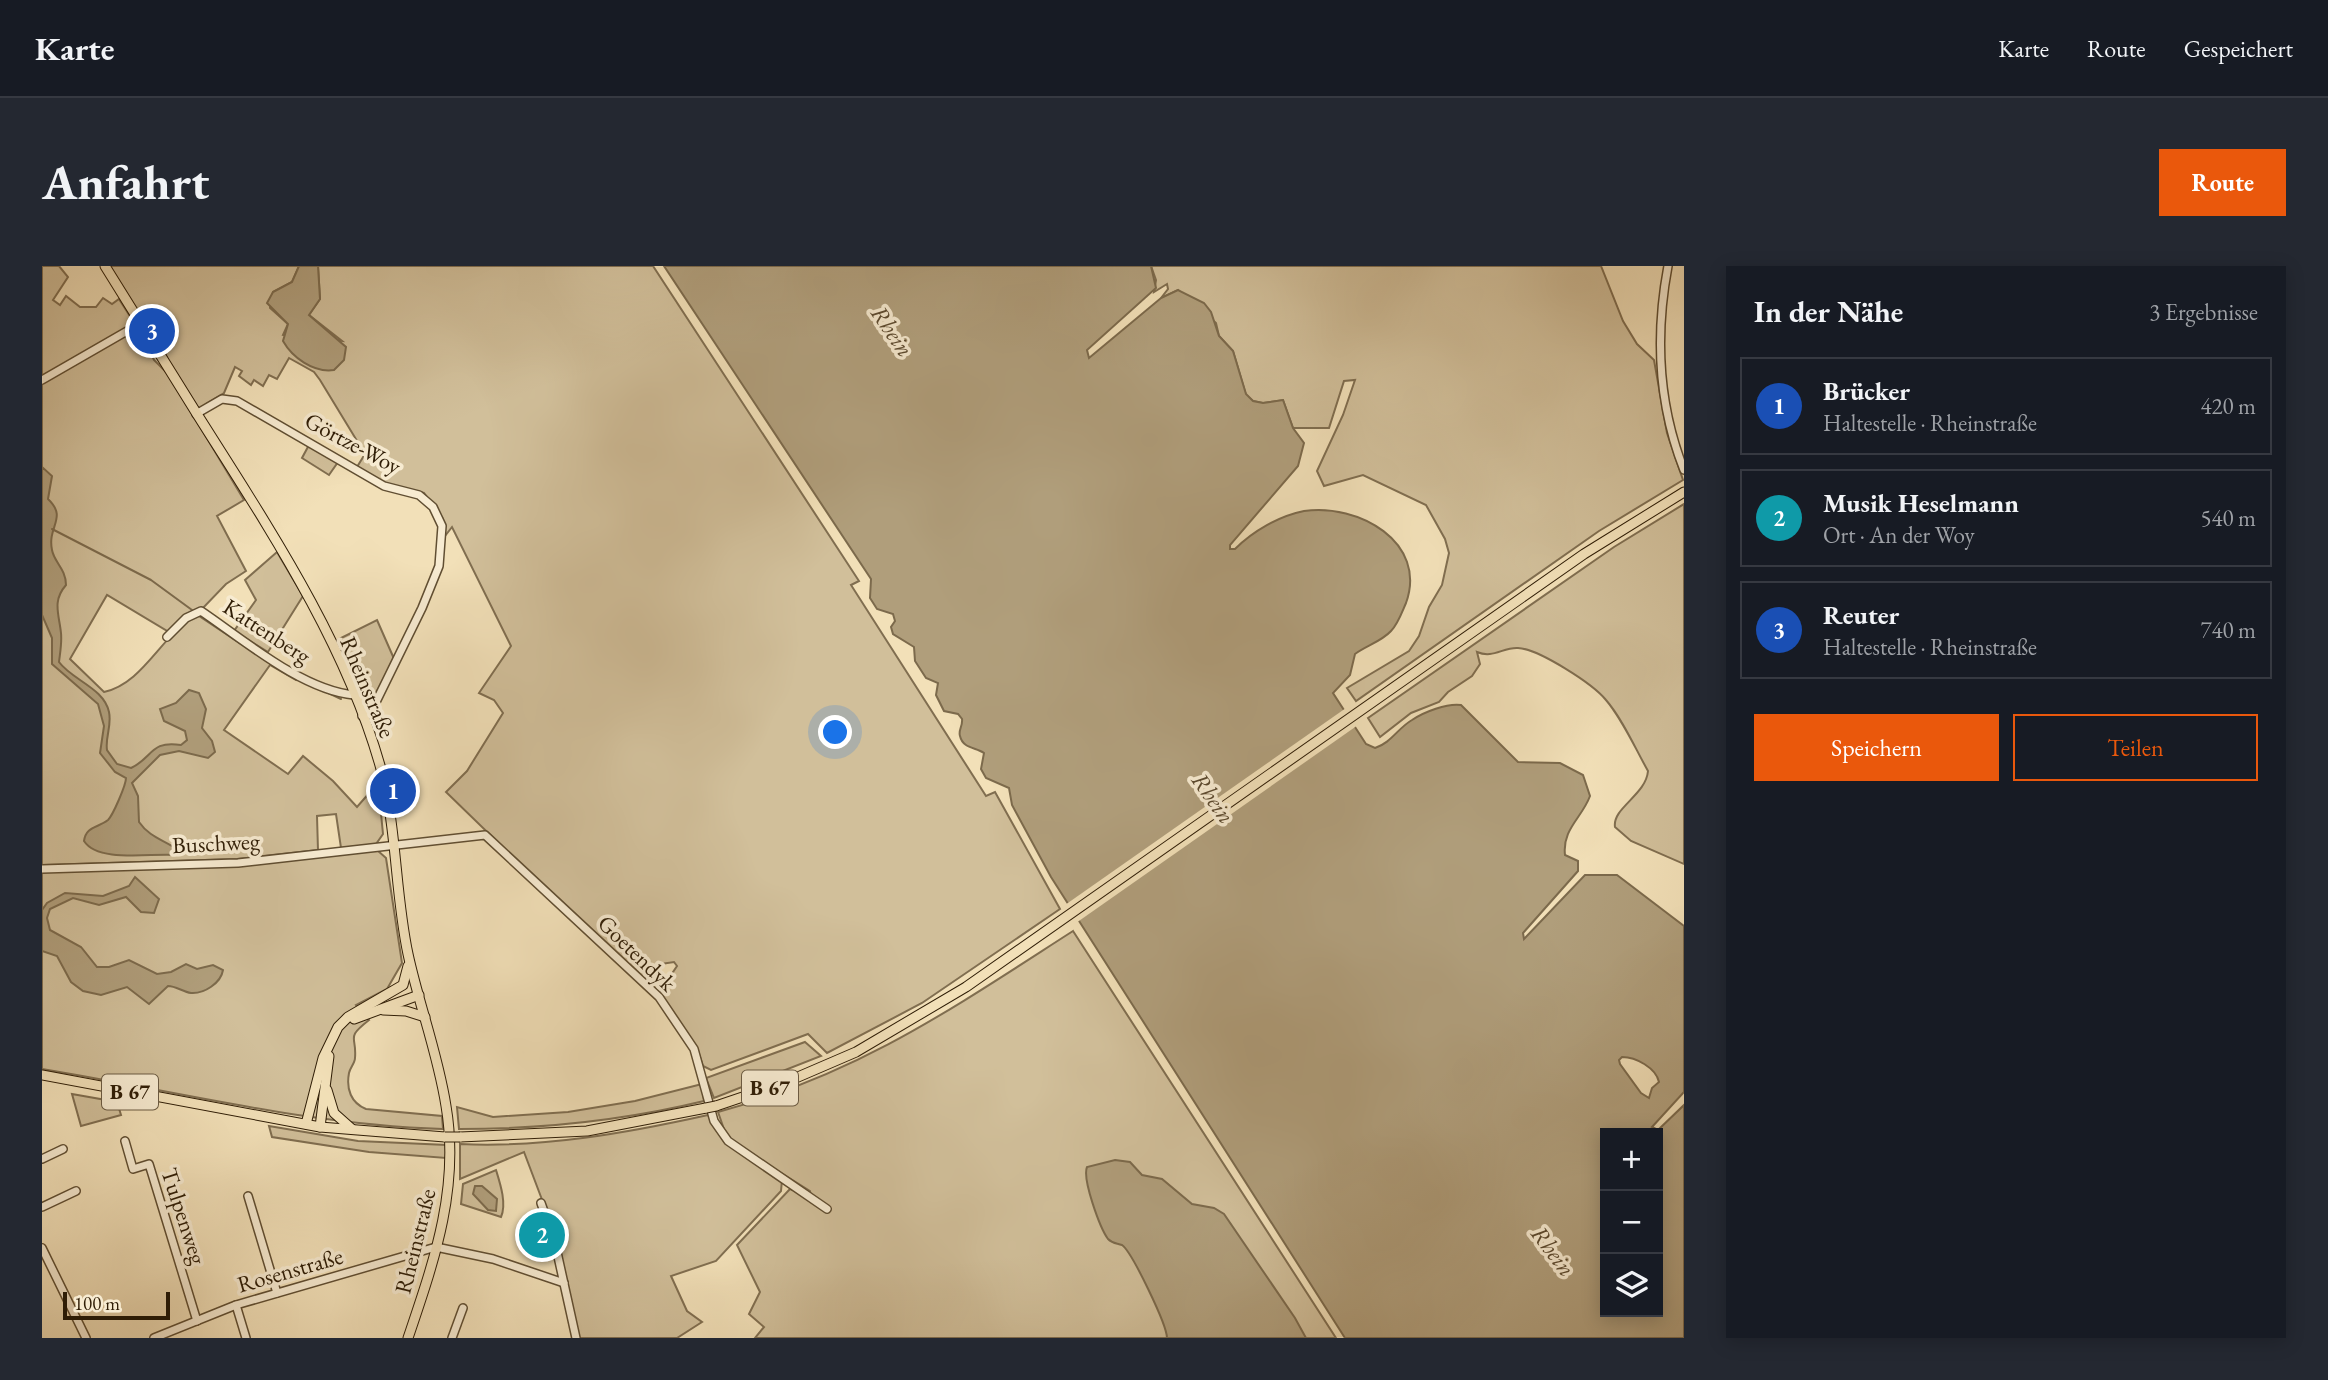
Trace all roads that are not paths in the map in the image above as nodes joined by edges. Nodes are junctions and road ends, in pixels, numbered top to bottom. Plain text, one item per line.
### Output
1 (105, 266) edge
2 (1668, 266) edge
3 (141, 323) junction
4 (42, 380) edge
5 (196, 414) junction
6 (1684, 470) edge
7 (1684, 492) edge
8 (167, 637) dead end
9 (354, 695) junction
10 (362, 716) junction
11 (392, 845) junction
12 (42, 869) edge
13 (408, 954) junction
14 (419, 995) junction
15 (379, 1001) junction
16 (370, 1012) junction
17 (425, 1017) junction
18 (42, 1075) edge
19 (325, 1080) junction
20 (306, 1125) junction
21 (320, 1127) junction
22 (354, 1130) junction
23 (125, 1141) dead end
24 (63, 1149) dead end
25 (42, 1159) edge
26 (76, 1191) dead end
27 (248, 1196) dead end
28 (541, 1203) dead end
29 (42, 1207) edge
30 (827, 1209) dead end
31 (439, 1247) junction
32 (42, 1248) edge
33 (564, 1283) junction
34 (277, 1293) junction
35 (236, 1305) junction
36 (463, 1308) dead end
37 (197, 1321) junction
38 (86, 1338) edge
39 (154, 1338) edge
40 (246, 1338) edge
41 (408, 1338) edge
42 (452, 1338) edge
43 (576, 1338) edge

1 - 3 main road, Rheinstraße
2 - 6 street
3 - 4 street
3 - 5 main road, Rheinstraße
5 - 9 main road, Rheinstraße
5 - 10 street, Görtze-Woy
7 - 22 main road, B 67, bridge
8 - 9 street, Kattenberg
9 - 10 main road, Rheinstraße
10 - 11 main road, Rheinstraße
11 - 12 street, Buschweg
11 - 13 main road, Rheinstraße
11 - 30 street, Goetendyk
13 - 14 main road, Rheinstraße
13 - 15 main road
14 - 15 main road
14 - 16 main road
14 - 17 main road, Rheinstraße
15 - 20 main road
16 - 17 main road
16 - 19 main road
17 - 31 main road, Rheinstraße
18 - 20 main road, B 67
19 - 21 main road
19 - 22 main road
20 - 21 main road, B 67
21 - 22 main road, B 67
23 - 37 street, Tulpenweg
24 - 25 street
26 - 29 street
27 - 34 street
28 - 33 street
31 - 33 street
31 - 34 street, Rosenstraße
31 - 41 main road, Rheinstraße
32 - 38 street
33 - 43 street
34 - 35 street, Rosenstraße
35 - 37 street, Rosenstraße
35 - 40 street
36 - 42 street
37 - 39 street, Rosenstraße

